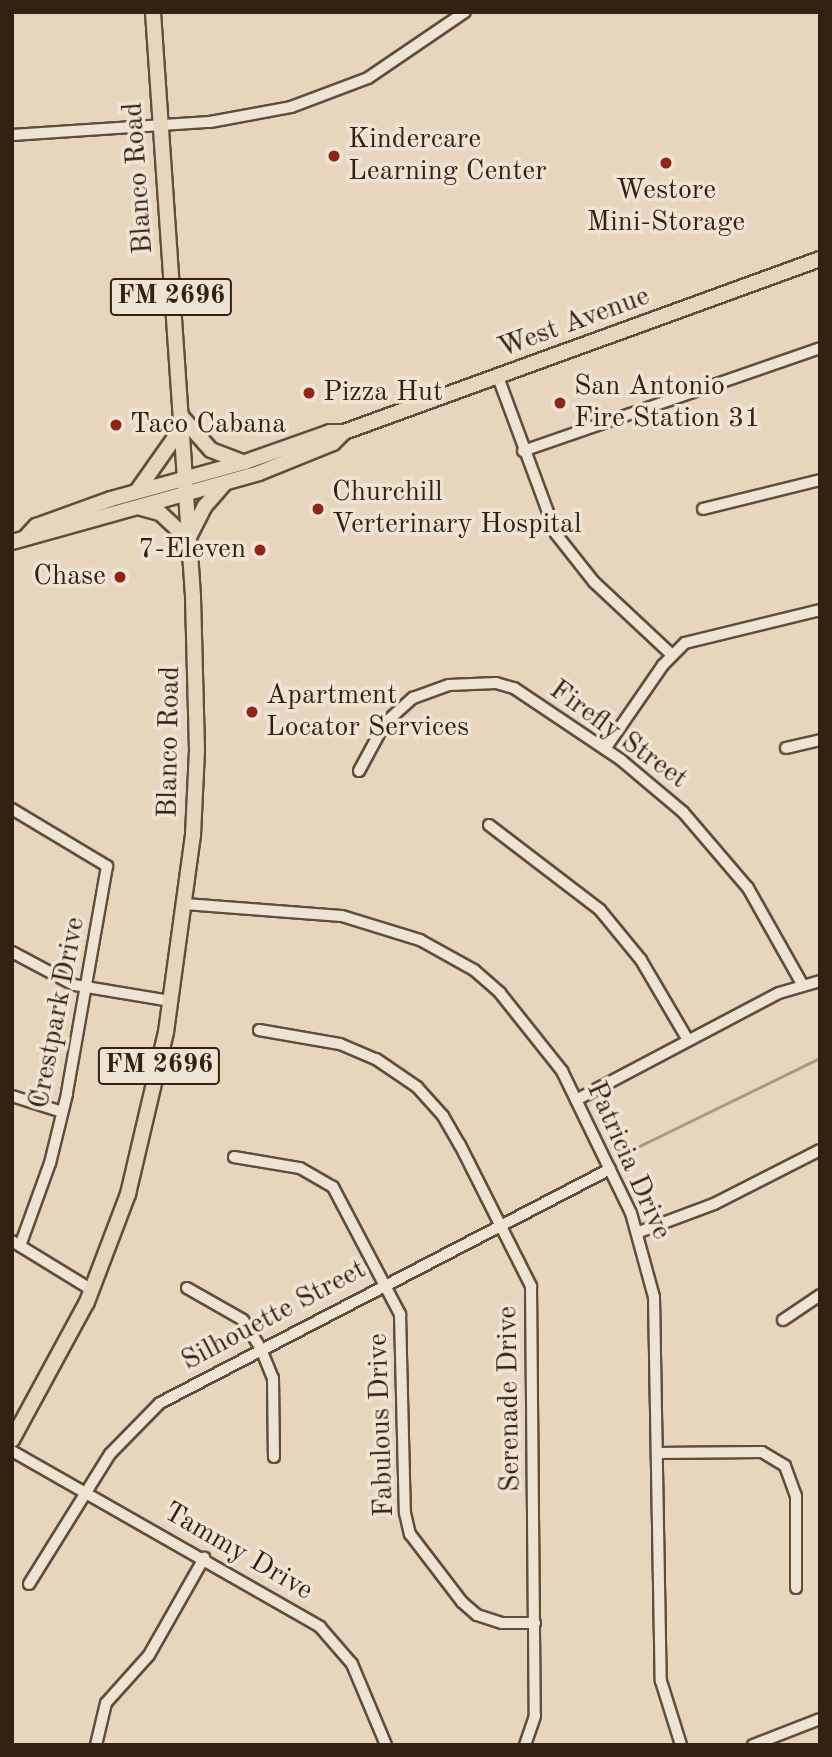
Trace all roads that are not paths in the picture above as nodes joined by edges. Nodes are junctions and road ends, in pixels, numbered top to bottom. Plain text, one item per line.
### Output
1 (153, 12) edge
2 (465, 12) edge
3 (161, 126) junction
4 (12, 135) edge
5 (820, 259) edge
6 (820, 348) edge
7 (498, 377) junction
8 (180, 422) junction
9 (344, 432) junction
10 (523, 451) junction
11 (245, 462) junction
12 (820, 480) edge
13 (223, 485) junction
14 (185, 487) junction
15 (136, 500) junction
16 (703, 509) dead end
17 (188, 538) junction
18 (19, 539) edge
19 (820, 610) edge
20 (671, 654) junction
21 (820, 740) edge
22 (786, 748) dead end
23 (605, 750) junction
24 (359, 771) dead end
25 (12, 809) edge
26 (489, 825) dead end
27 (185, 904) junction
28 (12, 952) edge
29 (820, 981) edge
30 (802, 984) junction
31 (89, 987) junction
32 (171, 1001) junction
33 (259, 1030) dead end
34 (688, 1040) junction
35 (12, 1096) edge
36 (576, 1100) junction
37 (62, 1112) junction
38 (820, 1150) edge
39 (234, 1157) dead end
40 (610, 1169) junction
41 (502, 1226) junction
42 (639, 1232) junction
43 (16, 1244) edge
44 (385, 1284) junction
45 (187, 1289) dead end
46 (92, 1290) junction
47 (820, 1295) edge
48 (783, 1320) dead end
49 (261, 1349) junction
50 (12, 1440) edge
51 (12, 1451) edge
52 (657, 1453) junction
53 (274, 1457) dead end
54 (87, 1492) junction
55 (204, 1558) junction
56 (29, 1584) dead end
57 (796, 1588) dead end
58 (535, 1623) junction
59 (820, 1719) edge
60 (526, 1744) edge
61 (96, 1745) edge
62 (386, 1745) edge
63 (681, 1745) edge
64 (752, 1745) edge

1 - 3 main road, Blanco Road / FM 2696
2 - 3 street
3 - 4 street
3 - 8 main road, Blanco Road / FM 2696
5 - 7 main road, West Avenue
6 - 10 street
7 - 9 main road, West Avenue
7 - 10 street
8 - 11 main road
8 - 14 main road, Blanco Road / FM 2696
8 - 15 main road
9 - 11 main road, West Avenue
9 - 13 main road, West Avenue
10 - 20 street
11 - 14 main road, West Avenue
12 - 16 street
13 - 14 main road, West Avenue
13 - 17 main road
14 - 15 main road, West Avenue
14 - 17 main road, Blanco Road / FM 2696
15 - 17 main road
15 - 18 main road, West Avenue
17 - 27 main road, Blanco Road / FM 2696
19 - 20 street
20 - 23 street
21 - 22 street
23 - 24 street, Firefly Street
23 - 30 street, Firefly Street
25 - 31 street, Crestpark Drive
26 - 34 street
27 - 32 main road, Blanco Road / FM 2696
27 - 36 street, Patricia Drive
28 - 31 street
29 - 30 street
30 - 34 street
31 - 32 street
31 - 37 street, Crestpark Drive
32 - 46 main road, Blanco Road / FM 2696
33 - 41 street, Serenade Drive
34 - 36 street
35 - 37 street
36 - 40 street, Patricia Drive
37 - 43 street, Crestpark Drive
38 - 42 street
39 - 44 street, Fabulous Drive
40 - 41 street, Silhouette Street
40 - 42 street, Patricia Drive
41 - 44 street, Silhouette Street
41 - 58 street, Serenade Drive
42 - 52 street, Patricia Drive
43 - 46 street
44 - 49 street, Silhouette Street
44 - 58 street, Fabulous Drive
45 - 49 street
46 - 50 main road, Blanco Road / FM 2696
47 - 48 street
49 - 53 street
49 - 54 street, Silhouette Street
51 - 54 street, Tammy Drive
52 - 57 street
52 - 63 street, Patricia Drive
54 - 55 street, Tammy Drive
54 - 56 street, Silhouette Street
55 - 61 street
55 - 62 street, Tammy Drive
58 - 60 street, Serenade Drive
59 - 64 street

